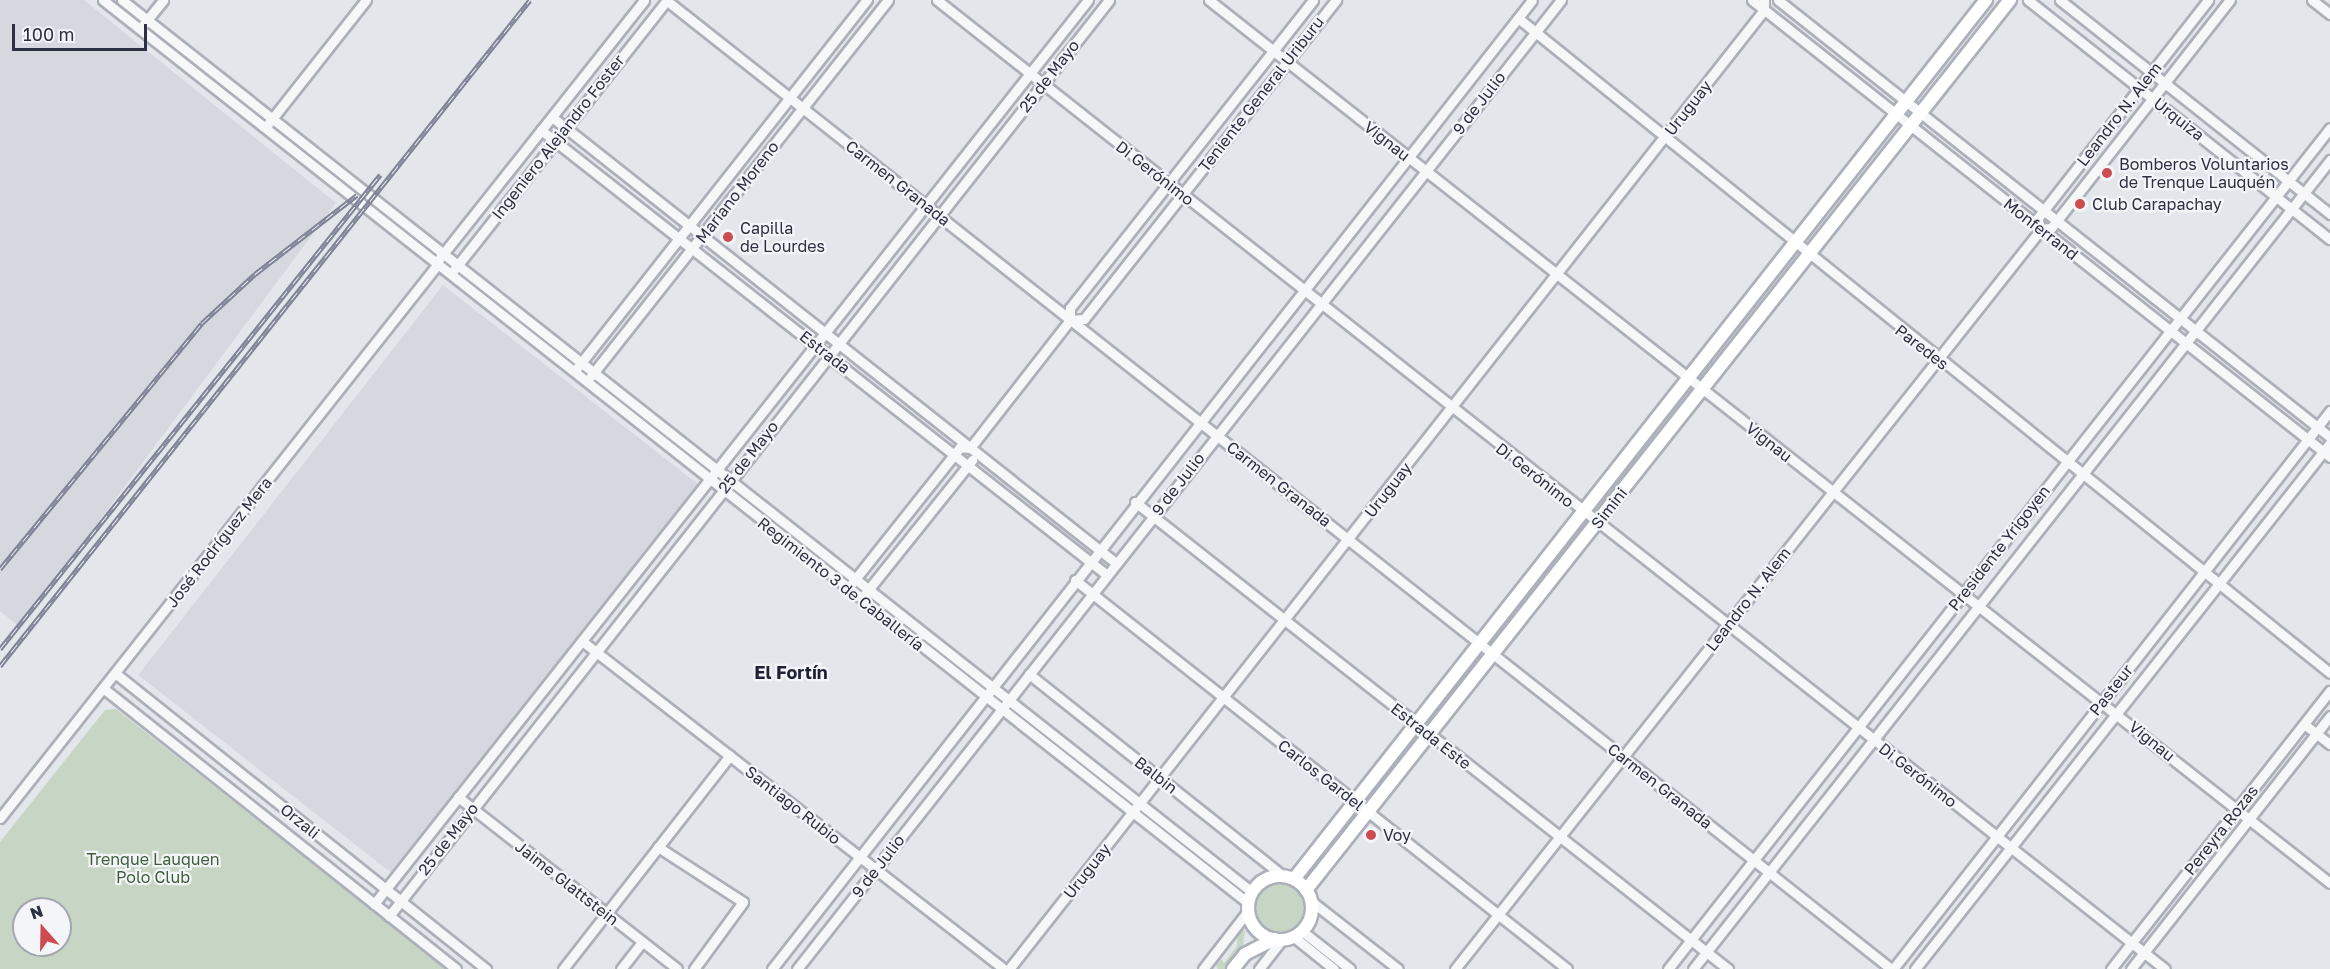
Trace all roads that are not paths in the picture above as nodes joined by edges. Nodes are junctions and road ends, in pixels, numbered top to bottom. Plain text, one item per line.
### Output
1 (103, 0) edge
2 (122, 0) edge
3 (163, 0) edge
4 (366, 0) edge
5 (644, 0) edge
6 (667, 0) edge
7 (867, 0) edge
8 (888, 0) edge
9 (937, 0) edge
10 (1088, 0) edge
11 (1109, 0) edge
12 (1209, 0) edge
13 (1313, 0) edge
14 (1336, 0) edge
15 (1532, 0) edge
16 (1560, 0) edge
17 (1752, 0) edge
18 (1986, 0) edge
19 (2010, 0) edge
20 (2028, 0) edge
21 (2060, 0) edge
22 (2208, 0) edge
23 (2230, 0) edge
24 (2312, 0) edge
25 (1781, 1) edge
26 (1764, 5) edge
27 (2330, 14) edge
28 (1518, 18) junction
29 (147, 20) junction
30 (140, 29) junction
31 (1535, 32) junction
32 (1273, 51) junction
33 (1287, 62) junction
34 (2152, 72) junction
35 (1030, 74) junction
36 (2165, 83) junction
37 (1042, 84) junction
38 (2139, 88) junction
39 (790, 98) junction
40 (2152, 99) junction
41 (1906, 101) junction
42 (803, 108) junction
43 (1921, 113) junction
44 (1896, 114) junction
45 (552, 117) junction
46 (271, 119) junction
47 (1911, 126) junction
48 (264, 128) junction
49 (566, 128) junction
50 (2330, 128) edge
51 (541, 130) junction
52 (1664, 138) junction
53 (555, 141) junction
54 (1407, 158) junction
55 (2330, 160) edge
56 (1425, 171) junction
57 (2289, 181) junction
58 (1168, 184) junction
59 (2304, 193) junction
60 (1182, 195) junction
61 (2276, 196) junction
62 (926, 206) junction
63 (2292, 208) junction
64 (2043, 210) junction
65 (2330, 214) edge
66 (939, 216) junction
67 (2057, 221) junction
68 (689, 226) junction
69 (2041, 229) junction
70 (702, 236) junction
71 (680, 238) junction
72 (2330, 239) edge
73 (1793, 244) junction
74 (692, 248) junction
75 (442, 254) junction
76 (1808, 257) junction
77 (436, 264) junction
78 (457, 266) junction
79 (450, 275) junction
80 (1556, 276) junction
81 (1302, 290) junction
82 (1320, 304) junction
83 (2180, 318) junction
84 (1070, 320) junction
85 (2170, 331) junction
86 (2195, 331) junction
87 (825, 334) junction
88 (2186, 343) junction
89 (838, 344) junction
90 (816, 345) junction
91 (829, 355) junction
92 (1938, 360) junction
93 (581, 364) junction
94 (573, 373) junction
95 (593, 374) junction
96 (1688, 378) junction
97 (586, 383) junction
98 (1702, 390) junction
99 (1452, 409) junction
100 (2330, 411) edge
101 (1199, 421) junction
102 (2317, 427) junction
103 (1216, 435) junction
104 (2330, 437) edge
105 (2308, 440) junction
106 (2330, 443) edge
107 (970, 448) junction
108 (955, 453) junction
109 (2326, 454) edge
110 (2067, 462) junction
111 (969, 464) junction
112 (717, 471) junction
113 (2082, 474) junction
114 (709, 481) junction
115 (729, 482) junction
116 (722, 491) junction
117 (1833, 492) junction
118 (1135, 502) junction
119 (1582, 512) junction
120 (1153, 516) junction
121 (1597, 523) junction
122 (1348, 540) junction
123 (1099, 549) junction
124 (1090, 561) junction
125 (1116, 563) junction
126 (2204, 572) junction
127 (1107, 575) junction
128 (855, 580) junction
129 (1075, 580) junction
130 (2218, 583) junction
131 (848, 589) junction
132 (868, 590) junction
133 (1964, 593) junction
134 (1092, 594) junction
135 (861, 599) junction
136 (1979, 605) junction
137 (1285, 620) junction
138 (1727, 626) junction
139 (582, 641) junction
140 (1479, 643) junction
141 (596, 651) junction
142 (1493, 654) junction
143 (115, 673) junction
144 (2330, 673) edge
145 (1029, 674) junction
146 (991, 687) junction
147 (103, 688) junction
148 (2330, 691) edge
149 (984, 696) junction
150 (1224, 698) junction
151 (1008, 700) junction
152 (2102, 701) junction
153 (1001, 709) junction
154 (2115, 712) junction
155 (2330, 716) edge
156 (1416, 723) junction
157 (2304, 724) junction
158 (1858, 728) junction
159 (1430, 734) junction
160 (2316, 734) junction
161 (1873, 740) junction
162 (2330, 744) edge
163 (730, 755) junction
164 (1623, 757) junction
165 (1160, 778) junction
166 (458, 797) junction
167 (1355, 801) junction
168 (1140, 804) junction
169 (472, 808) junction
170 (2237, 809) junction
171 (1368, 812) junction
172 (1133, 813) junction
173 (0, 818) edge
174 (2249, 819) junction
175 (1560, 837) junction
176 (1996, 837) junction
177 (658, 847) junction
178 (2010, 847) junction
179 (860, 856) junction
180 (1754, 860) junction
181 (876, 869) junction
182 (1769, 872) junction
183 (1288, 878) junction
184 (2330, 883) edge
185 (385, 889) junction
186 (1309, 895) junction
187 (400, 901) junction
188 (374, 904) junction
189 (1249, 906) junction
190 (606, 914) junction
191 (1498, 915) junction
192 (389, 916) junction
193 (1288, 937) junction
194 (1691, 940) junction
195 (642, 942) junction
196 (2132, 943) junction
197 (1706, 952) junction
198 (2144, 952) junction
199 (1245, 954) junction
200 (456, 969) edge
201 (486, 969) edge
202 (563, 969) edge
203 (621, 969) edge
204 (677, 969) edge
205 (694, 969) edge
206 (772, 969) edge
207 (797, 969) edge
208 (1004, 969) edge
209 (1010, 969) edge
210 (1203, 969) edge
211 (1233, 969) edge
212 (1259, 969) edge
213 (1334, 969) edge
214 (1350, 969) edge
215 (1398, 969) edge
216 (1455, 969) edge
217 (1567, 969) edge
218 (1668, 969) edge
219 (1693, 969) edge
220 (1728, 969) edge
221 (1892, 969) edge
222 (1916, 969) edge
223 (2111, 969) edge
224 (2131, 969) edge
225 (2165, 969) edge

1 - 30 street, Regimiento 3 de Caballería
2 - 29 street, Regimiento 3 de Caballería
3 - 29 street
4 - 46 street
5 - 45 street, Ingeniero Alejandro Foster
6 - 39 street, Carmen Granada
6 - 49 street, Ingeniero Alejandro Foster
7 - 39 street, Mariano Moreno
8 - 42 street, Mariano Moreno
9 - 35 street, Di Gerónimo
10 - 35 street, 25 de Mayo
11 - 37 street, 25 de Mayo
12 - 32 street, Vignau
13 - 32 street, Teniente General Uriburu
14 - 33 street, Teniente General Uriburu
15 - 28 street, 9 de Julio
16 - 31 street, 9 de Julio
17 - 26 street, Monferrand
18 - 41 main road, Simini
19 - 43 main road, Simini
20 - 38 street, Urquiza
21 - 34 street, Urquiza
22 - 34 street, Leandro N. Alem
23 - 36 street, Leandro N. Alem
24 - 27 street
25 - 26 street, Uruguay
25 - 41 street, Monferrand
26 - 44 street, Monferrand
26 - 52 street, Uruguay
28 - 31 street, Paredes
28 - 54 street, 9 de Julio
29 - 30 street
29 - 46 street, Regimiento 3 de Caballería
30 - 48 street, Regimiento 3 de Caballería
31 - 52 street, Paredes
31 - 56 street, 9 de Julio
32 - 33 street, Vignau
32 - 58 street, Teniente General Uriburu
33 - 54 street, Vignau
33 - 60 street, Teniente General Uriburu
34 - 36 street, Urquiza
34 - 38 street, Leandro N. Alem
35 - 37 street, Di Gerónimo
35 - 62 street, 25 de Mayo
36 - 40 street, Leandro N. Alem
36 - 57 street, Urquiza
37 - 58 street, Di Gerónimo
37 - 66 street, 25 de Mayo
38 - 40 street, Urquiza
38 - 64 street, Leandro N. Alem
39 - 42 street, Carmen Granada
39 - 68 street, Mariano Moreno
40 - 61 street, Urquiza
40 - 67 street, Leandro N. Alem
41 - 43 street, Monferrand
41 - 44 main road, Simini
42 - 62 street, Carmen Granada
42 - 70 street, Mariano Moreno
43 - 47 main road, Simini
43 - 64 street, Monferrand
44 - 47 street, Monferrand
44 - 73 main road, Simini
45 - 49 street, Estrada
45 - 51 street, Ingeniero Alejandro Foster
46 - 48 street
46 - 75 street, Regimiento 3 de Caballería
47 - 69 street, Monferrand
47 - 76 main road, Simini
48 - 77 street, Regimiento 3 de Caballería
49 - 53 street, Ingeniero Alejandro Foster
49 - 68 street, Estrada
50 - 57 street, Presidente Yrigoyen
51 - 53 street, Estrada
51 - 75 street, Ingeniero Alejandro Foster
52 - 73 street, Paredes
52 - 80 street, Uruguay
53 - 71 street, Estrada
53 - 78 street, Ingeniero Alejandro Foster
54 - 56 street, Vignau
54 - 81 street, 9 de Julio
55 - 59 street, Presidente Yrigoyen
56 - 80 street, Vignau
56 - 82 street, 9 de Julio
57 - 59 street, Urquiza
57 - 61 street, Presidente Yrigoyen
58 - 60 street, Di Gerónimo
58 - 84 street, Teniente General Uriburu
59 - 63 street, Presidente Yrigoyen
59 - 65 street, Urquiza
60 - 81 street, Di Gerónimo
60 - 84 street, Teniente General Uriburu
61 - 63 street, Urquiza
61 - 83 street, Presidente Yrigoyen
62 - 66 street, Carmen Granada
62 - 87 street, 25 de Mayo
63 - 72 street, Urquiza
63 - 86 street, Presidente Yrigoyen
64 - 67 street, Monferrand
64 - 69 street
66 - 84 street, Carmen Granada
66 - 89 street, 25 de Mayo
67 - 69 street, Leandro N. Alem
67 - 83 street, Monferrand
68 - 70 street, Estrada
68 - 71 street, Mariano Moreno
69 - 85 street, Monferrand
69 - 92 street, Leandro N. Alem
70 - 74 street, Mariano Moreno
70 - 87 street, Estrada
71 - 74 street, Estrada
71 - 93 street, Mariano Moreno
73 - 76 street, Paredes
73 - 96 main road, Simini
74 - 90 street, Estrada
74 - 95 street, Mariano Moreno
75 - 77 street, Ingeniero Alejandro Foster
75 - 78 street, Regimiento 3 de Caballería
76 - 92 street, Paredes
76 - 98 main road, Simini
77 - 79 street, Regimiento 3 de Caballería
77 - 143 street, José Rodríguez Mera
78 - 79 street, Ingeniero Alejandro Foster
78 - 93 street, Regimiento 3 de Caballería
79 - 94 street, Regimiento 3 de Caballería
80 - 96 street, Vignau
80 - 99 street, Uruguay
81 - 82 street, Di Gerónimo
81 - 101 street, 9 de Julio
82 - 99 street, Di Gerónimo
82 - 103 street, 9 de Julio
83 - 85 street, Presidente Yrigoyen
83 - 86 street, Monferrand
84 - 101 street, Carmen Granada
84 - 107 street, Teniente General Uriburu
85 - 88 street, Monferrand
85 - 110 street, Presidente Yrigoyen
86 - 88 street, Presidente Yrigoyen
86 - 102 street, Monferrand
87 - 89 street, Estrada
87 - 90 street, 25 de Mayo
88 - 105 street, Monferrand
88 - 113 street, Presidente Yrigoyen
89 - 91 street, 25 de Mayo
89 - 107 street, Estrada
90 - 91 street, Estrada
90 - 112 street, 25 de Mayo
91 - 108 street, Estrada
91 - 115 street, 25 de Mayo
92 - 110 street, Paredes
92 - 117 street, Leandro N. Alem
93 - 94 street, Mariano Moreno
93 - 95 street, Regimiento 3 de Caballería
94 - 97 street, Regimiento 3 de Caballería
95 - 97 street, Mariano Moreno
95 - 112 street, Regimiento 3 de Caballería
96 - 98 street, Vignau
96 - 119 main road, Simini
97 - 114 street, Regimiento 3 de Caballería
98 - 117 street, Vignau
98 - 121 main road, Simini
99 - 119 street, Di Gerónimo
99 - 122 street, Uruguay
100 - 102 street, Pasteur
101 - 103 street, Carmen Granada
101 - 118 street, 9 de Julio
102 - 104 street, Monferrand
102 - 105 street, Pasteur
103 - 120 street, 9 de Julio
103 - 122 street, Carmen Granada
105 - 109 street, Monferrand
105 - 126 street, Pasteur
106 - 109 street, Pasteur
107 - 108 street
107 - 111 street
107 - 123 street, Estrada
108 - 111 street, Estrada
108 - 128 street
109 - 130 street, Pasteur
110 - 113 street, Paredes
110 - 133 street, Presidente Yrigoyen
111 - 124 street, Estrada
111 - 132 street
112 - 114 street, 25 de Mayo
112 - 115 street, Regimiento 3 de Caballería
113 - 126 street, Paredes
113 - 136 street, Presidente Yrigoyen
114 - 116 street, Regimiento 3 de Caballería
114 - 139 street, 25 de Mayo
115 - 116 street, 25 de Mayo
115 - 128 street, Regimiento 3 de Caballería
116 - 131 street, Regimiento 3 de Caballería
116 - 141 street, 25 de Mayo
117 - 133 street, Vignau
117 - 138 street, Leandro N. Alem
118 - 120 street, Estrada Este
118 - 123 street, 9 de Julio
119 - 121 street, Di Gerónimo
119 - 140 main road, Simini
120 - 125 street, 9 de Julio
120 - 137 street, Estrada Este
121 - 138 street, Di Gerónimo
121 - 142 main road, Simini
122 - 137 street, Uruguay
122 - 140 street, Carmen Granada
123 - 124 street, 9 de Julio
123 - 125 street, Estrada
124 - 127 street, Estrada
124 - 129 street, 9 de Julio
125 - 127 street, 9 de Julio
126 - 130 street, Paredes
126 - 152 street, Pasteur
127 - 134 street, 9 de Julio
128 - 131 street
128 - 132 street, Regimiento 3 de Caballería
129 - 134 street, Carlos Gardel
129 - 146 street, 9 de Julio
130 - 144 street, Paredes
130 - 154 street, Pasteur
131 - 135 street, Regimiento 3 de Caballería
132 - 135 street
132 - 146 street, Regimiento 3 de Caballería
133 - 136 street, Vignau
133 - 158 street, Presidente Yrigoyen
134 - 145 street, 9 de Julio
134 - 150 street, Carlos Gardel
135 - 149 street, Regimiento 3 de Caballería
136 - 152 street, Vignau
136 - 161 street, Presidente Yrigoyen
137 - 150 street, Uruguay
137 - 156 street, Estrada Este
138 - 158 street, Di Gerónimo
138 - 164 street, Leandro N. Alem
139 - 141 street, Santiago Rubio
139 - 166 street, 25 de Mayo
140 - 142 street, Carmen Granada
140 - 156 main road, Simini
141 - 163 street, Santiago Rubio
141 - 169 street, 25 de Mayo
142 - 159 main road, Simini
142 - 164 street, Carmen Granada
143 - 147 street, José Rodríguez Mera
143 - 185 street, Orzali
145 - 151 street, 9 de Julio
145 - 165 street, Balbin
146 - 149 street, 9 de Julio
146 - 151 street, Regimiento 3 de Caballería
147 - 173 street, José Rodríguez Mera
147 - 188 street, Orzali
148 - 157 street, Pereyra Rozas
149 - 153 street, Regimiento 3 de Caballería
149 - 179 street, 9 de Julio
150 - 165 street, Uruguay
150 - 167 street, Carlos Gardel
151 - 153 street, 9 de Julio
151 - 168 street, Regimiento 3 de Caballería
152 - 154 street, Vignau
152 - 176 street, Pasteur
153 - 172 street, Regimiento 3 de Caballería
153 - 181 street, 9 de Julio
154 - 170 street, Vignau
154 - 178 street, Pasteur
155 - 160 street, Pereyra Rozas
156 - 159 street, Estrada Este
156 - 167 main road, Simini
157 - 160 street
157 - 170 street, Pereyra Rozas
158 - 161 street, Di Gerónimo
158 - 180 street, Presidente Yrigoyen
159 - 171 main road, Simini
159 - 175 street, Estrada Este
160 - 162 street
160 - 174 street, Pereyra Rozas
161 - 176 street, Di Gerónimo
161 - 182 street, Presidente Yrigoyen
163 - 177 street
163 - 179 street, Santiago Rubio
164 - 175 street, Leandro N. Alem
164 - 180 street, Carmen Granada
165 - 168 street, Uruguay
165 - 183 street, Balbin
166 - 169 street, Jaime Glattstein
166 - 185 street, 25 de Mayo
167 - 171 street, Carlos Gardel
167 - 183 main road, Simini
168 - 172 street, Uruguay
168 - 189 street, Regimiento 3 de Caballería
169 - 187 street, 25 de Mayo
169 - 190 street, Jaime Glattstein
170 - 174 street, Vignau
170 - 196 street, Pereyra Rozas
171 - 186 main road, Simini
171 - 191 street, Carlos Gardel
172 - 189 street, Regimiento 3 de Caballería
172 - 209 street, Uruguay
174 - 184 street, Vignau
174 - 198 street, Pereyra Rozas
175 - 191 street, Leandro N. Alem
175 - 194 street, Estrada Este
176 - 178 street, Di Gerónimo
176 - 221 street, Pasteur
177 - 190 street
177 - 205 street
178 - 196 street, Di Gerónimo
178 - 222 street, Pasteur
179 - 181 street, Santiago Rubio
179 - 206 street, 9 de Julio
180 - 182 street, Carmen Granada
180 - 194 street, Presidente Yrigoyen
181 - 207 street, 9 de Julio
181 - 208 street, Santiago Rubio
182 - 197 street, Presidente Yrigoyen
182 - 221 street, Carmen Granada
183 - 186 main road
183 - 189 main road
185 - 187 street, Orzali
185 - 188 street, 25 de Mayo
186 - 193 main road
186 - 215 street
187 - 192 street, 25 de Mayo
187 - 201 street, Orzali
188 - 192 street, Orzali
189 - 193 main road
189 - 199 main road
189 - 210 street
190 - 195 street, Jaime Glattstein
190 - 202 street
191 - 216 street, Leandro N. Alem
191 - 217 street, Carlos Gardel
192 - 200 street, Orzali
193 - 199 main road
193 - 212 street
193 - 213 street
193 - 214 street
194 - 197 street, Estrada Este
194 - 218 street, Presidente Yrigoyen
195 - 203 street
195 - 204 street, Jaime Glattstein
196 - 198 street, Di Gerónimo
196 - 223 street, Pereyra Rozas
197 - 219 street, Presidente Yrigoyen
197 - 220 street, Estrada Este
198 - 224 street, Pereyra Rozas
198 - 225 street, Di Gerónimo
199 - 211 main road

